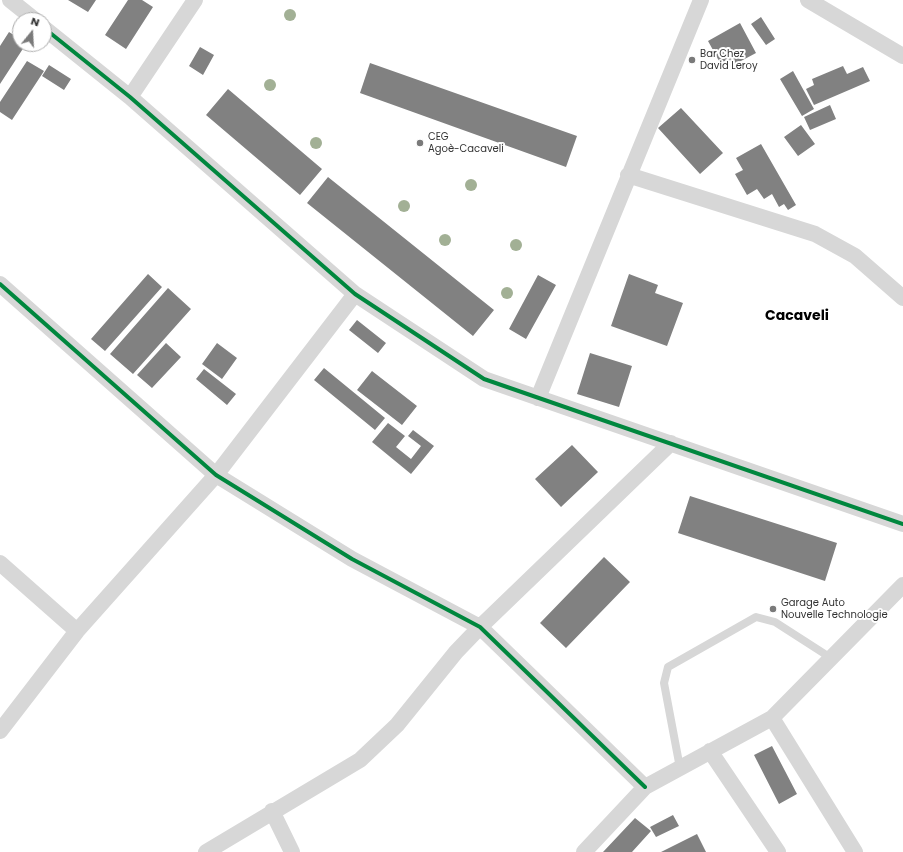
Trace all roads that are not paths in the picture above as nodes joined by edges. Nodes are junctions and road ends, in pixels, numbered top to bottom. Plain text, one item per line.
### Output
1 (10, 0) edge
2 (195, 0) edge
3 (701, 0) edge
4 (808, 0) edge
5 (25, 12) edge
6 (52, 34) edge
7 (903, 56) edge
8 (130, 97) junction
9 (628, 175) junction
10 (0, 284) edge
11 (355, 294) junction
12 (903, 298) edge
13 (538, 398) junction
14 (671, 443) junction
15 (216, 474) junction
16 (903, 524) edge
17 (0, 563) edge
18 (903, 585) edge
19 (480, 627) junction
20 (77, 630) junction
21 (831, 658) junction
22 (772, 718) junction
23 (0, 731) edge
24 (710, 751) junction
25 (680, 768) junction
26 (645, 787) junction
27 (272, 811) junction
28 (206, 852) edge
29 (292, 852) edge
30 (584, 852) edge
31 (778, 852) edge
32 (855, 852) edge

1 - 5 street
2 - 8 street
3 - 9 street
4 - 7 street
6 - 8 street
8 - 11 street
9 - 12 street
9 - 13 street
10 - 15 street
11 - 13 street
11 - 15 street
13 - 14 street
14 - 16 street
14 - 19 street
15 - 19 street
15 - 20 street
17 - 20 street
18 - 21 street
19 - 26 street
19 - 27 street
20 - 23 street
21 - 22 street
21 - 25 lane
22 - 24 street
22 - 32 street
24 - 25 street
24 - 31 street
25 - 26 street
26 - 30 street
27 - 28 street
27 - 29 street

